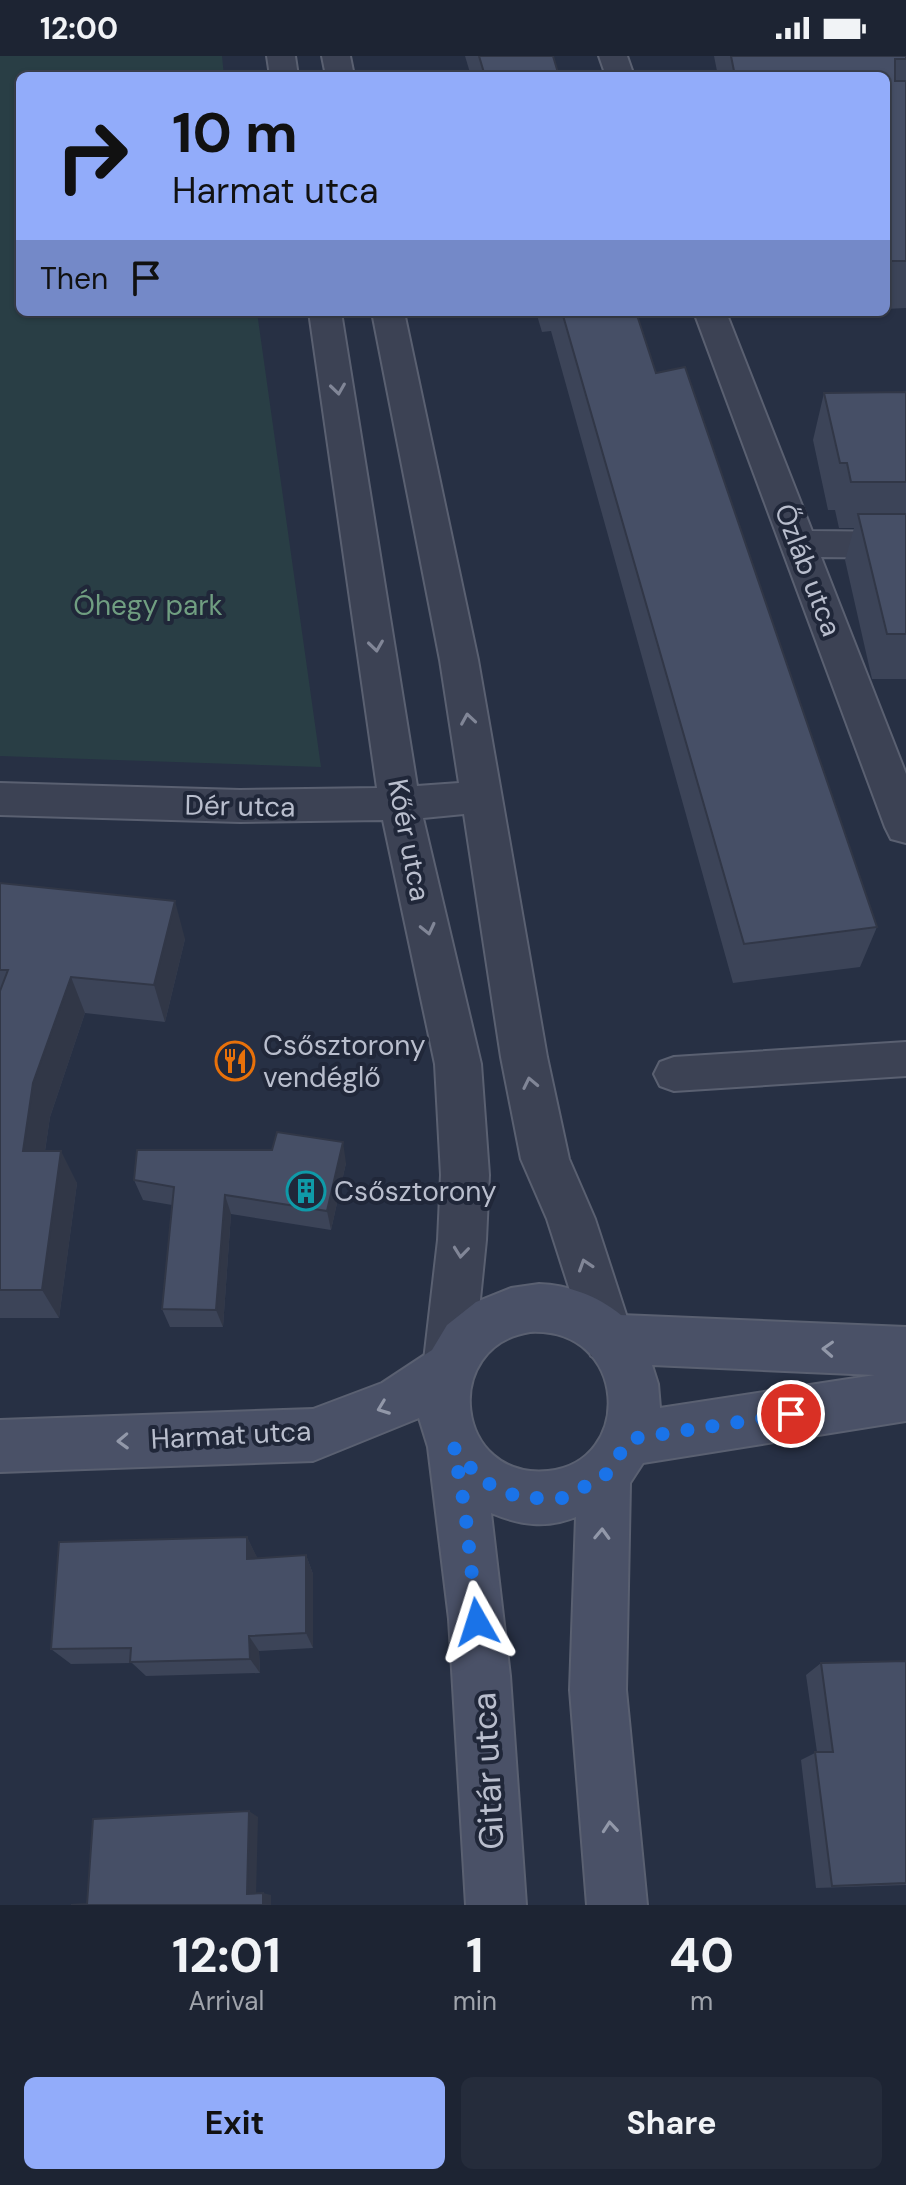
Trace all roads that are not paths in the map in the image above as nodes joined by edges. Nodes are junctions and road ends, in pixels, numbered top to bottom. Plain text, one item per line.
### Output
1 (326, 316) edge
2 (389, 316) edge
3 (712, 316) edge
4 (798, 544) junction
5 (906, 545) edge
6 (889, 743) edge
7 (480, 797) junction
8 (0, 799) edge
9 (400, 805) junction
10 (906, 827) edge
11 (906, 1059) edge
12 (674, 1074) dead end
13 (609, 1339) junction
14 (906, 1352) edge
15 (448, 1369) junction
16 (906, 1396) edge
17 (0, 1446) edge
18 (454, 1448) junction
19 (617, 1458) junction
20 (496, 1905) edge
21 (617, 1905) edge

1 -> 9 street, Kőér utca
7 -> 2 street
3 - 4 street, Őzláb utca
4 - 5 street
4 - 6 street, Őzláb utca
6 - 10 street, Őzláb utca
7 - 9 street, Dér utca
13 -> 7 street
8 - 9 street, Dér utca
9 -> 15 street, Kőér utca
11 - 12 lane
14 -> 13 street
13 - 15 street, Harmat utca
13 - 19 street, Harmat utca
15 -> 17 street, Harmat utca
15 - 18 street, Harmat utca
16 - 19 street, Harmat utca
18 - 19 street, Harmat utca
18 - 20 street, Gitár utca
21 -> 19 street

